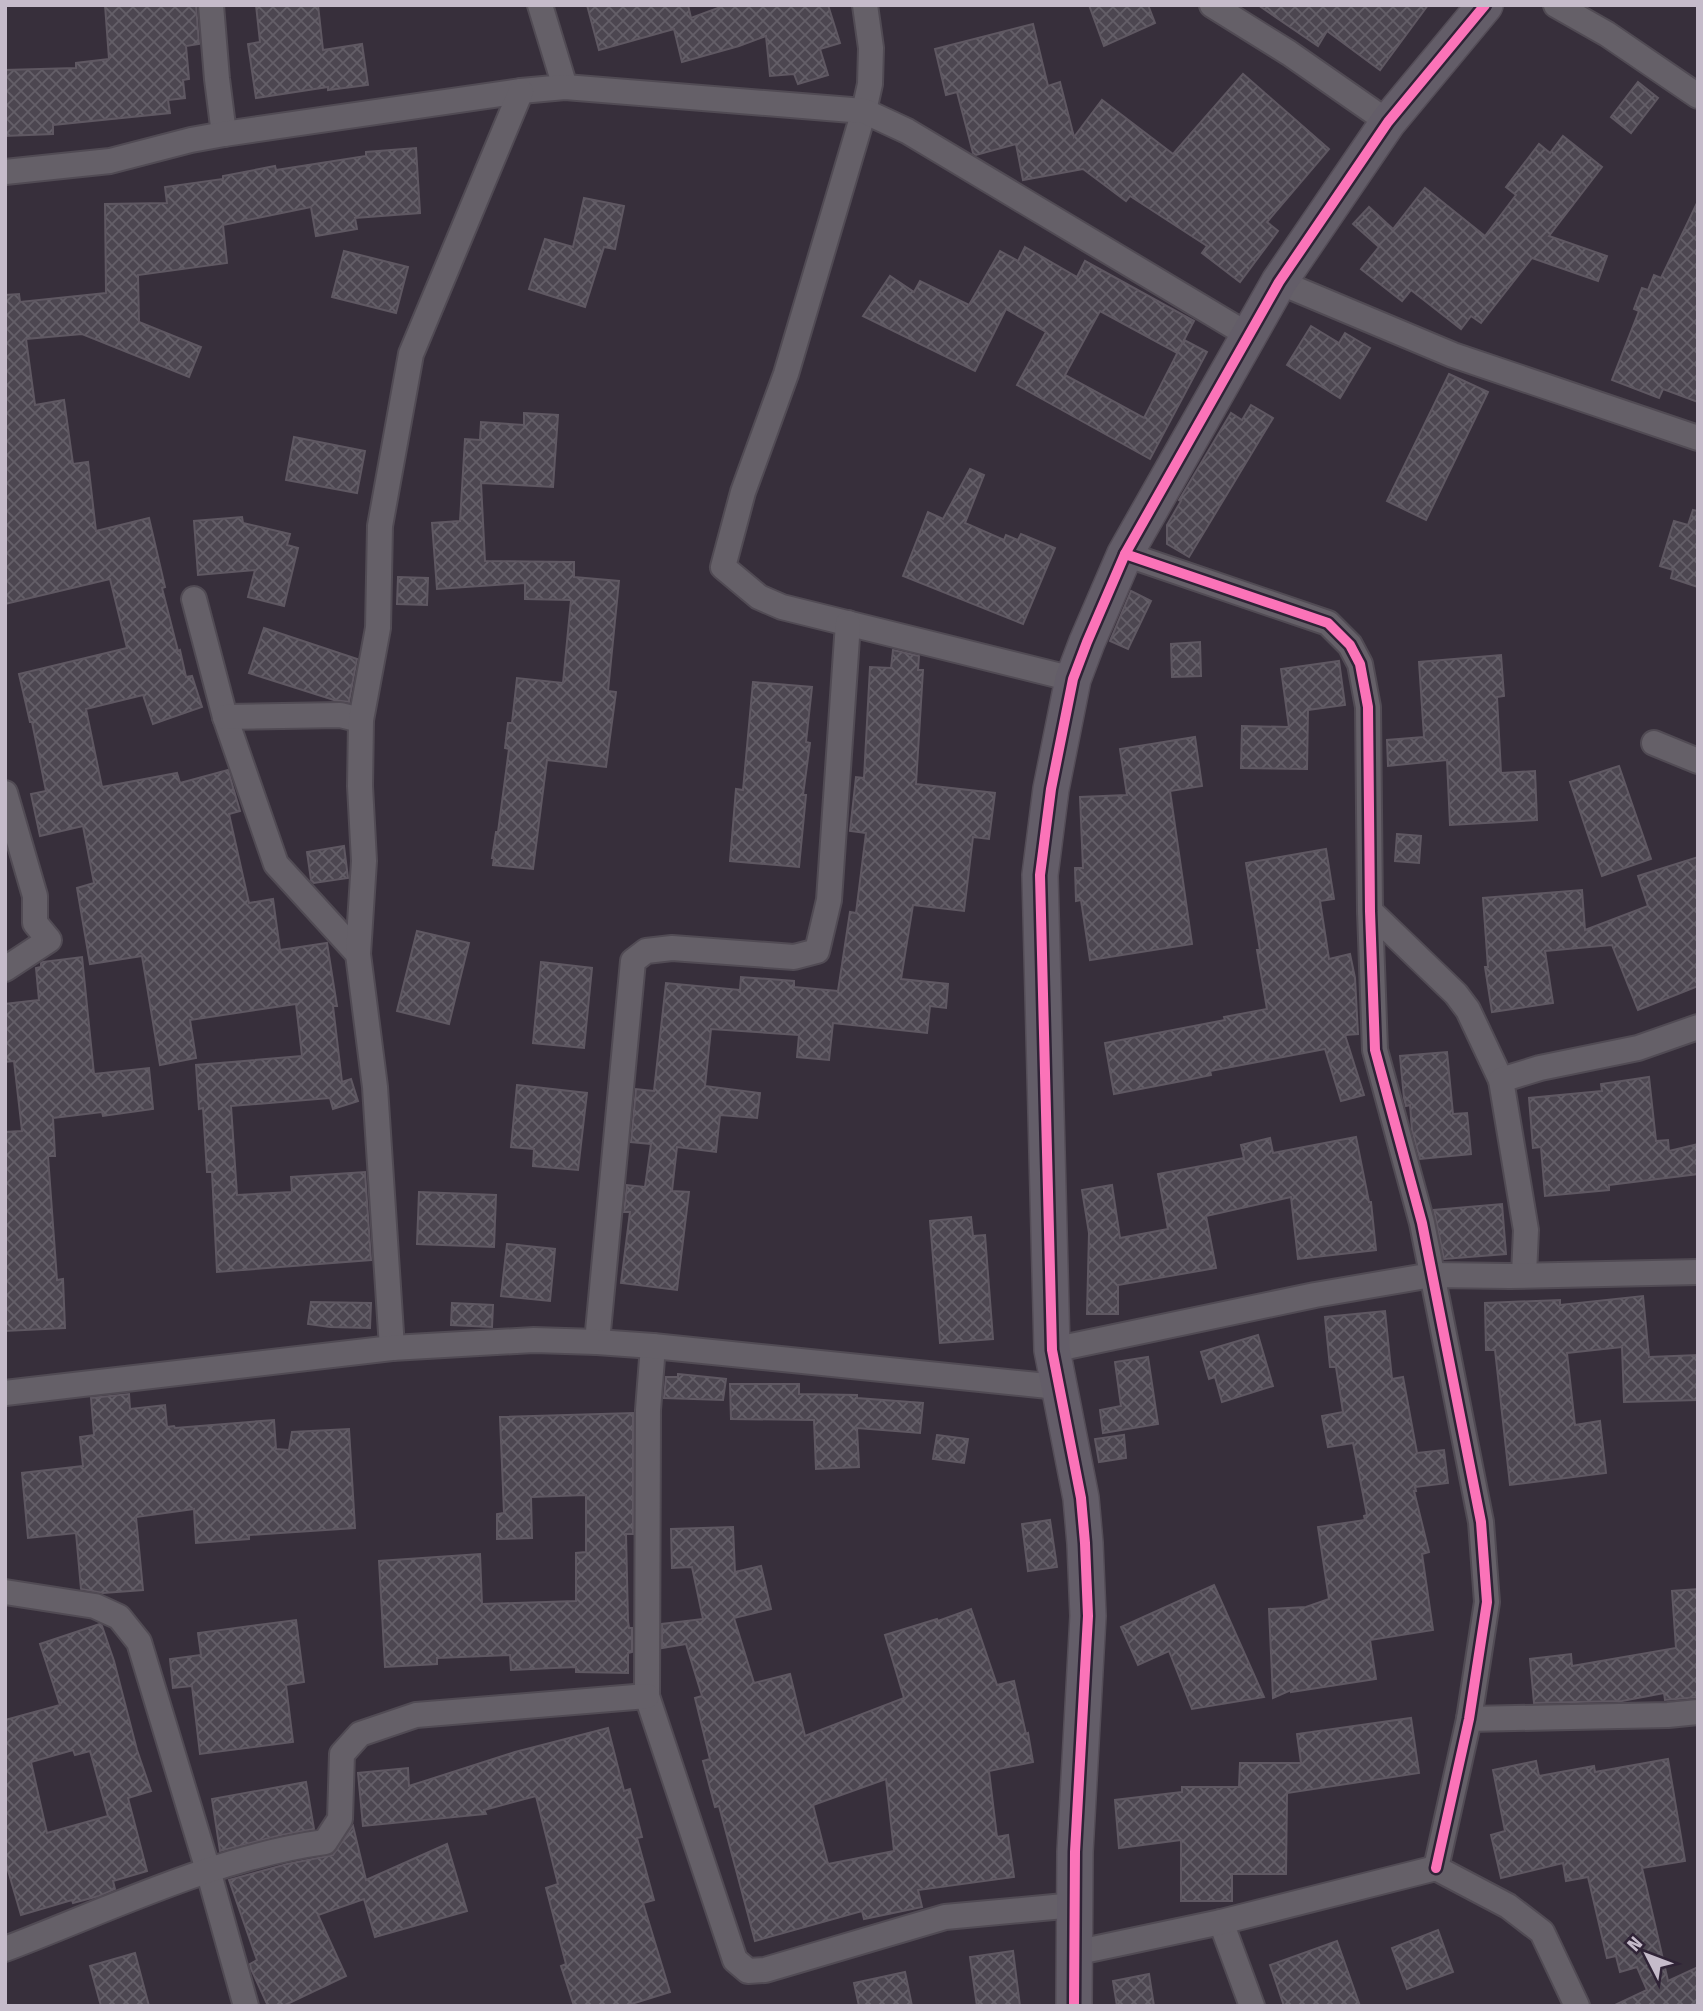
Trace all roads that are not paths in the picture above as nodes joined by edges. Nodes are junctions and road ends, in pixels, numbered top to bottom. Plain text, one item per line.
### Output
1 (211, 5) edge
2 (540, 5) edge
3 (866, 5) edge
4 (1212, 5) edge
5 (1485, 5) edge
6 (1556, 5) edge
7 (565, 87) junction
8 (521, 91) junction
9 (1698, 96) edge
10 (864, 111) junction
11 (1388, 122) junction
12 (224, 134) junction
13 (5, 172) edge
14 (1279, 282) junction
15 (1248, 335) junction
16 (1698, 439) edge
17 (1125, 554) junction
18 (194, 598) dead end
19 (848, 623) junction
20 (1073, 679) junction
21 (225, 717) junction
22 (361, 720) junction
23 (1654, 743) dead end
24 (1698, 761) edge
25 (5, 793) edge
26 (1370, 911) junction
27 (358, 954) junction
28 (5, 969) edge
29 (1698, 1027) edge
30 (1501, 1080) junction
31 (1698, 1272) edge
32 (1433, 1275) junction
33 (1524, 1275) junction
34 (597, 1342) junction
35 (653, 1346) junction
36 (393, 1348) junction
37 (1052, 1350) junction
38 (1058, 1387) junction
39 (5, 1393) edge
40 (5, 1592) edge
41 (647, 1696) junction
42 (1698, 1712) edge
43 (1469, 1718) junction
44 (1436, 1868) junction
45 (208, 1870) junction
46 (1075, 1905) junction
47 (1222, 1922) junction
48 (5, 1949) edge
49 (1074, 1953) junction
50 (246, 2006) edge
51 (1074, 2006) edge
52 (1252, 2006) edge
53 (1577, 2006) edge

1 - 12 street
2 - 7 street
3 - 10 street
4 - 11 street
5 - 11 street
6 - 9 street
7 - 8 street
7 - 10 street
8 - 12 street
8 - 22 street
10 - 15 street
10 - 19 street
11 - 14 street
12 - 13 street
14 - 15 street
14 - 16 street
15 - 17 street
17 - 20 street
17 - 26 street
18 - 21 street
19 - 20 street
19 - 34 street
20 - 37 street
21 - 22 street
21 - 27 street
22 - 27 street
23 - 24 street
25 - 28 street
26 - 30 street
26 - 32 street
27 - 36 street
29 - 30 street
30 - 33 street
31 - 33 street
32 - 33 street
32 - 37 street
32 - 43 street
34 - 35 street
34 - 36 street
35 - 38 street
35 - 41 street
36 - 39 street
37 - 38 street
38 - 46 street
40 - 45 street
41 - 45 street
41 - 46 street
42 - 43 street
43 - 44 street
44 - 47 street
44 - 53 street
45 - 48 street
45 - 50 street
46 - 49 street
47 - 49 street
47 - 52 street
49 - 51 street

